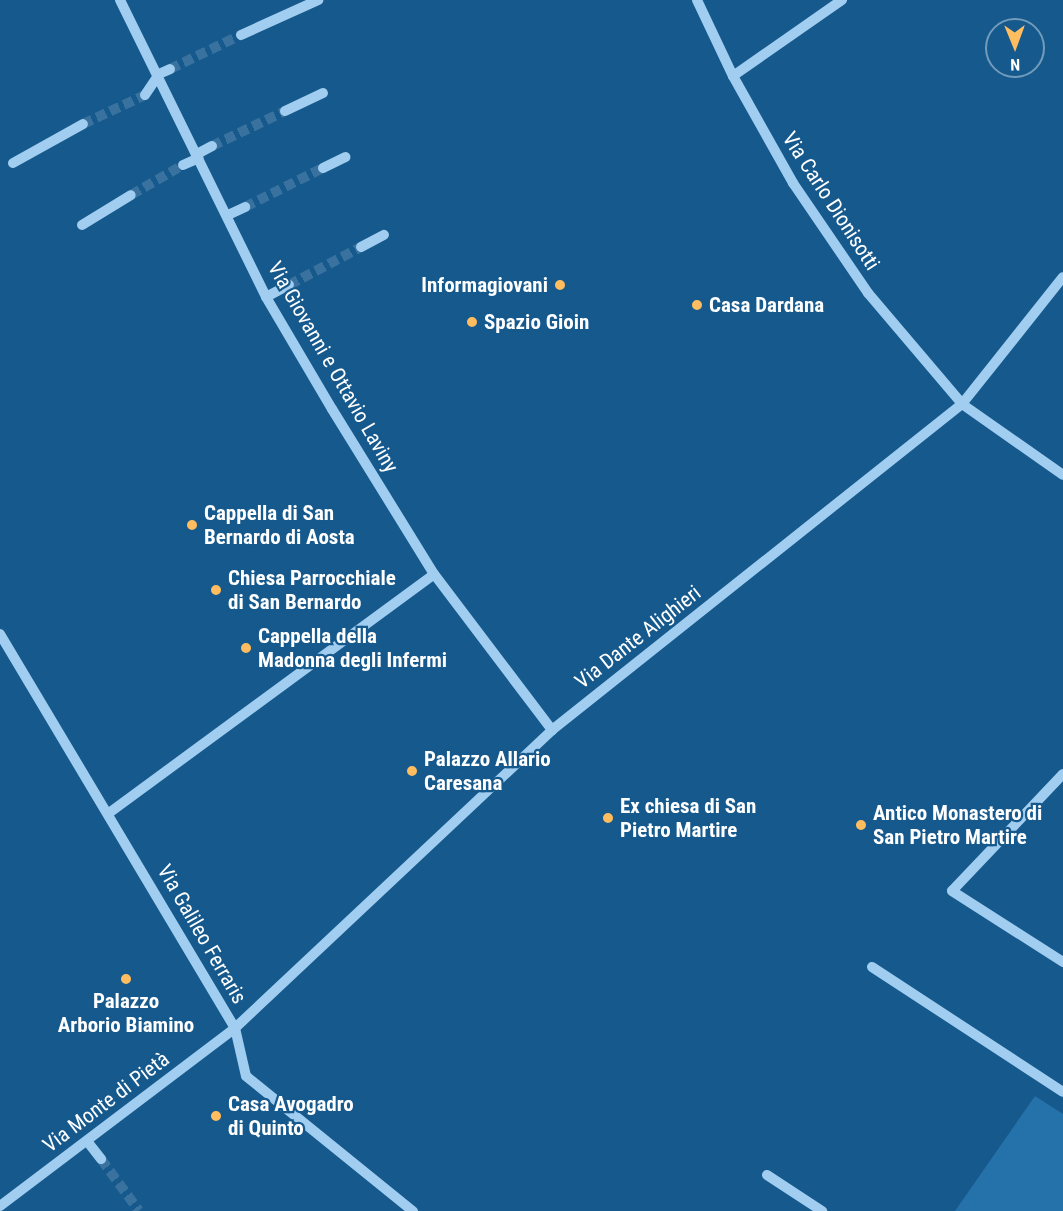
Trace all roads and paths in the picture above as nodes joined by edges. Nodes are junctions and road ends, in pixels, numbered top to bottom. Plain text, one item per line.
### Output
1 (120, 0) edge
2 (318, 0) edge
3 (697, 0) edge
4 (842, 0) edge
5 (241, 35) tunnel mouth
6 (170, 69) tunnel mouth
7 (159, 74) junction
8 (733, 76) junction
9 (323, 93) dead end
10 (145, 95) tunnel mouth
11 (285, 111) tunnel mouth
12 (83, 124) tunnel mouth
13 (212, 146) tunnel mouth
14 (198, 156) junction
15 (346, 157) dead end
16 (13, 163) dead end
17 (183, 165) tunnel mouth
18 (323, 168) tunnel mouth
19 (131, 195) tunnel mouth
20 (245, 207) tunnel mouth
21 (228, 215) junction
22 (82, 225) dead end
23 (384, 235) dead end
24 (362, 247) tunnel mouth
25 (1063, 277) edge
26 (289, 285) tunnel mouth
27 (266, 297) junction
28 (962, 404) junction
29 (1063, 475) edge
30 (434, 574) junction
31 (0, 634) edge
32 (552, 730) junction
33 (1063, 774) edge
34 (109, 813) junction
35 (1063, 962) edge
36 (872, 967) dead end
37 (235, 1028) junction
38 (1063, 1092) edge
39 (87, 1141) junction
40 (101, 1159) tunnel mouth
41 (767, 1175) dead end
42 (0, 1206) edge
43 (413, 1211) edge
44 (822, 1211) edge

1 - 7 street, Via Giovanni e Ottavio Laviny
2 - 5 street
3 - 8 street, Via Carlo Dionisotti
4 - 8 street
6 - 7 street
7 - 10 street
7 - 14 street, Via Giovanni e Ottavio Laviny
8 - 28 street, Via Carlo Dionisotti
9 - 11 street
12 - 16 street
13 - 14 street
14 - 17 street
14 - 21 street, Via Giovanni e Ottavio Laviny
15 - 18 street
19 - 22 street
20 - 21 street
21 - 27 street, Via Giovanni e Ottavio Laviny
23 - 24 street
25 - 28 street, Via Dante Alighieri
26 - 27 street
27 - 30 street, Via Giovanni e Ottavio Laviny
28 - 29 street, Via Carlo Dionisotti
28 - 32 street, Via Dante Alighieri
30 - 32 street, Via Giovanni e Ottavio Laviny
30 - 34 street
31 - 34 street, Via Galileo Ferraris
32 - 37 street, Via Dante Alighieri
33 - 35 street
34 - 37 street, Via Galileo Ferraris
36 - 38 street
37 - 39 street, Via Monte di Pietà
37 - 43 street, Via Galileo Ferraris
39 - 40 street
39 - 42 street, Via Monte di Pietà
41 - 44 street

